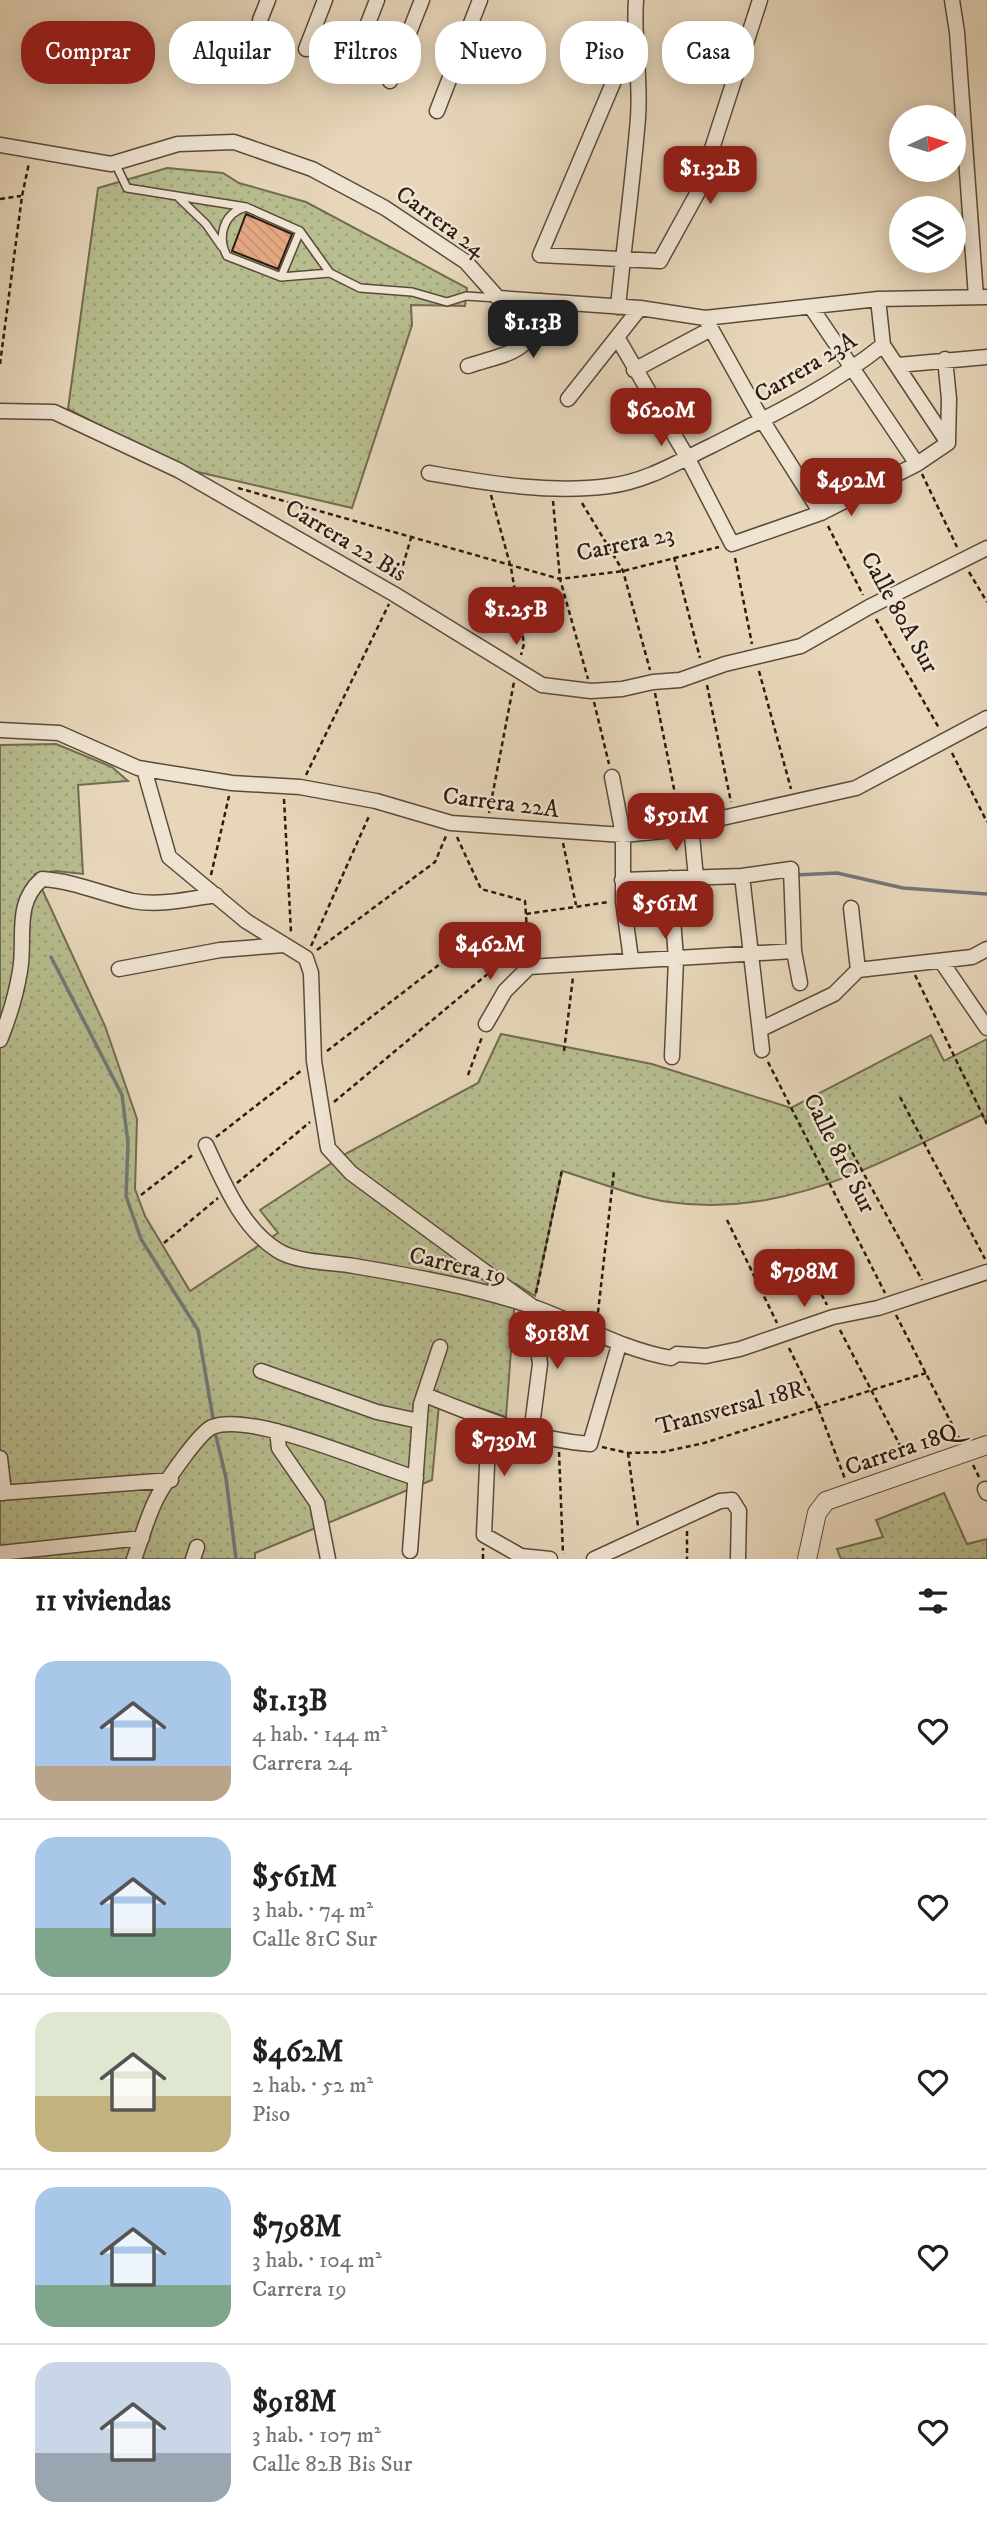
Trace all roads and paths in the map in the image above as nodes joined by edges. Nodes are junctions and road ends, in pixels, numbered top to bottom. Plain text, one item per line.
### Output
1 (268, 0) edge
2 (325, 0) edge
3 (377, 0) edge
4 (422, 0) edge
5 (480, 0) edge
6 (636, 0) edge
7 (760, 0) edge
8 (952, 0) edge
9 (260, 20) dead end
10 (369, 21) edge
11 (414, 21) edge
12 (634, 21) edge
13 (306, 49) dead end
14 (613, 84) edge
15 (638, 84) edge
16 (437, 111) dead end
17 (0, 145) edge
18 (32, 150) junction
19 (115, 163) junction
20 (22, 196) junction
21 (178, 197) junction
22 (0, 199) edge
23 (246, 208) junction
24 (300, 231) junction
25 (227, 256) junction
26 (622, 259) junction
27 (330, 272) junction
28 (281, 277) junction
29 (982, 297) edge
30 (498, 298) junction
31 (878, 299) junction
32 (541, 301) junction
33 (618, 307) junction
34 (811, 307) junction
35 (640, 308) junction
36 (708, 323) junction
37 (617, 337) junction
38 (883, 345) junction
39 (987, 357) edge
40 (945, 359) junction
41 (0, 364) edge
42 (898, 365) junction
43 (468, 366) dead end
44 (854, 369) junction
45 (634, 370) junction
46 (568, 399) dead end
47 (0, 411) edge
48 (762, 421) junction
49 (948, 443) junction
50 (687, 457) junction
51 (917, 464) junction
52 (429, 473) dead end
53 (230, 485) dead end
54 (552, 488) junction
55 (573, 489) junction
56 (821, 513) junction
57 (411, 538) junction
58 (732, 544) junction
59 (987, 548) edge
60 (962, 558) junction
61 (623, 571) junction
62 (561, 579) junction
63 (394, 594) junction
64 (987, 602) edge
65 (869, 607) junction
66 (755, 656) junction
67 (653, 682) junction
68 (591, 691) junction
69 (987, 718) edge
70 (0, 730) edge
71 (946, 741) junction
72 (144, 769) junction
73 (612, 777) joint
74 (232, 783) junction
75 (284, 787) junction
76 (300, 787) junction
77 (376, 801) junction
78 (794, 803) junction
79 (987, 822) edge
80 (452, 823) junction
81 (686, 826) junction
82 (561, 833) junction
83 (623, 835) junction
84 (741, 876) junction
85 (670, 878) junction
86 (696, 878) junction
87 (622, 880) junction
88 (212, 891) junction
89 (623, 901) junction
90 (576, 906) junction
91 (851, 908) dead end
92 (526, 914) junction
93 (527, 942) junction
94 (288, 947) junction
95 (987, 949) edge
96 (794, 951) junction
97 (749, 955) junction
98 (306, 958) junction
99 (631, 959) junction
100 (676, 959) junction
101 (941, 961) junction
102 (575, 963) junction
103 (911, 966) junction
104 (528, 967) junction
105 (119, 969) dead end
106 (858, 970) junction
107 (800, 983) dead end
108 (486, 1024) joint
109 (987, 1028) edge
110 (761, 1029) junction
111 (0, 1040) edge
112 (761, 1050) joint
113 (564, 1051) dead end
114 (672, 1057) dead end
115 (468, 1074) dead end
116 (900, 1097) dead end
117 (321, 1113) junction
118 (987, 1124) edge
119 (205, 1145) dead end
120 (848, 1145) dead end
121 (562, 1170) dead end
122 (614, 1171) dead end
123 (227, 1191) junction
124 (164, 1243) dead end
125 (798, 1249) dead end
126 (987, 1262) edge
127 (987, 1272) edge
128 (928, 1293) junction
129 (890, 1303) junction
130 (533, 1307) junction
131 (833, 1317) junction
132 (595, 1335) junction
133 (620, 1345) junction
134 (440, 1347) dead end
135 (261, 1371) dead end
136 (926, 1373) junction
137 (870, 1388) junction
138 (425, 1395) junction
139 (489, 1420) junction
140 (419, 1421) junction
141 (277, 1431) junction
142 (956, 1433) dead end
143 (531, 1434) junction
144 (558, 1442) junction
145 (590, 1444) junction
146 (987, 1445) edge
147 (903, 1450) dead end
148 (628, 1452) junction
149 (967, 1453) junction
150 (0, 1458) edge
151 (416, 1478) junction
152 (171, 1480) junction
153 (986, 1491) edge
154 (2, 1493) edge
155 (687, 1518) junction
156 (142, 1538) junction
157 (640, 1540) junction
158 (410, 1551) dead end
159 (0, 1553) edge
160 (134, 1559) edge
161 (328, 1559) edge
162 (550, 1559) edge
163 (563, 1559) edge
164 (594, 1559) edge
165 (687, 1559) edge
166 (738, 1559) edge
167 (807, 1559) edge

1 - 9 street
2 - 13 street
3 - 10 street
4 - 11 street
5 - 16 street
6 - 12 street
7 - 26 street
8 - 29 street
14 - 26 street
15 - 26 street
17 - 18 street, Carrera 24
18 - 19 street, Carrera 24
18 - 20 path
19 - 21 lane
19 - 30 street, Carrera 24
20 - 22 path
20 - 41 path
21 - 23 lane
21 - 25 lane
23 - 24 lane
23 - 25 lane
24 - 27 lane
24 - 28 lane
25 - 28 lane
26 - 33 street
27 - 28 lane
27 - 30 lane
29 - 31 street
30 - 32 street
31 - 34 street
31 - 38 street
32 - 33 street
32 - 43 street
33 - 35 street
34 - 36 street
34 - 44 street
35 - 36 street
35 - 37 street
36 - 45 street
36 - 48 street
37 - 45 street
37 - 46 street
38 - 42 street
38 - 44 street, Carrera 23A
39 - 40 street
40 - 42 street
40 - 49 street
42 - 49 street
44 - 48 street, Carrera 23A
44 - 51 street
45 - 50 street
47 - 63 street, Carrera 22 Bis
48 - 50 street, Carrera 23A
48 - 56 street
49 - 51 street
50 - 55 street, Carrera 23A
50 - 58 street
51 - 56 street
51 - 60 path
52 - 54 street, Carrera 23A
53 - 57 path, Carrera 23
54 - 55 street, Carrera 23A
54 - 62 path
55 - 61 path
56 - 58 street
56 - 65 path, Calle 80A Sur
57 - 62 path, Carrera 23
57 - 63 path
58 - 61 path, Carrera 23
58 - 66 path
59 - 60 street, Carrera 22 Bis
60 - 64 path
60 - 65 street, Carrera 22 Bis
61 - 62 path, Carrera 23
61 - 67 path
62 - 68 path
63 - 68 street, Carrera 22 Bis
63 - 76 path
65 - 66 street, Carrera 22 Bis
65 - 71 path, Calle 80A Sur
66 - 67 street, Carrera 22 Bis
66 - 78 path
67 - 68 street, Carrera 22 Bis
67 - 81 path
68 - 73 path
69 - 71 street, Carrera 22A
70 - 72 street, Carrera 22A
71 - 78 street, Carrera 22A
71 - 79 path, Calle 80A Sur
72 - 74 street, Carrera 22A
72 - 88 street
73 - 83 street
74 - 75 street, Carrera 22A
74 - 88 path
75 - 76 street, Carrera 22A
75 - 94 path
76 - 77 street, Carrera 22A
77 - 80 street, Carrera 22A
77 - 98 path
78 - 81 street, Carrera 22A
80 - 82 street, Carrera 22A
80 - 92 path
80 - 98 path
81 - 83 street, Carrera 22A
81 - 86 street
82 - 83 street, Carrera 22A
82 - 90 path
83 - 87 street
84 - 86 street
84 - 96 street
84 - 97 street
85 - 86 street
85 - 87 street
85 - 100 street
87 - 89 street
88 - 94 street
88 - 111 street
89 - 90 path
89 - 99 street
90 - 92 path
91 - 106 street
92 - 93 path
93 - 104 street
93 - 117 path
94 - 98 street
94 - 105 street
95 - 101 street
96 - 97 street
96 - 107 street
97 - 100 street
97 - 110 street
98 - 117 street
99 - 100 street
99 - 102 street
100 - 114 street
101 - 103 street
101 - 109 street
102 - 104 street
102 - 113 path
103 - 106 street
103 - 118 path
104 - 108 street
106 - 110 street
108 - 115 path
110 - 112 street
112 - 129 path, Calle 81C Sur
116 - 126 path
117 - 123 path
117 - 130 street
119 - 123 street, Carrera 19
120 - 128 path
121 - 130 path
122 - 132 path
123 - 124 path
123 - 130 street, Carrera 19
125 - 131 path
127 - 128 street, Carrera 19
128 - 129 street, Carrera 19
129 - 131 street, Carrera 19
129 - 136 path, Calle 81C Sur
130 - 132 street, Carrera 19
130 - 143 street
131 - 133 street, Carrera 19
131 - 137 path
132 - 133 street, Carrera 19
133 - 145 street
134 - 138 street
135 - 140 street
136 - 137 path, Transversal 18R
136 - 142 path, Calle 81C Sur
137 - 147 path
137 - 148 path, Transversal 18R
138 - 139 street
138 - 140 street
139 - 143 street
139 - 162 street
140 - 151 street
141 - 151 street
141 - 152 street
141 - 161 street
143 - 144 street
144 - 145 street
144 - 163 path
145 - 148 path, Transversal 18R
146 - 149 street, Carrera 18Q
148 - 157 path
149 - 153 path
149 - 167 street, Carrera 18Q
150 - 154 street
151 - 158 street
152 - 154 street
152 - 156 street
155 - 157 street
155 - 165 path
155 - 166 street
156 - 159 street
156 - 160 street
157 - 164 street

